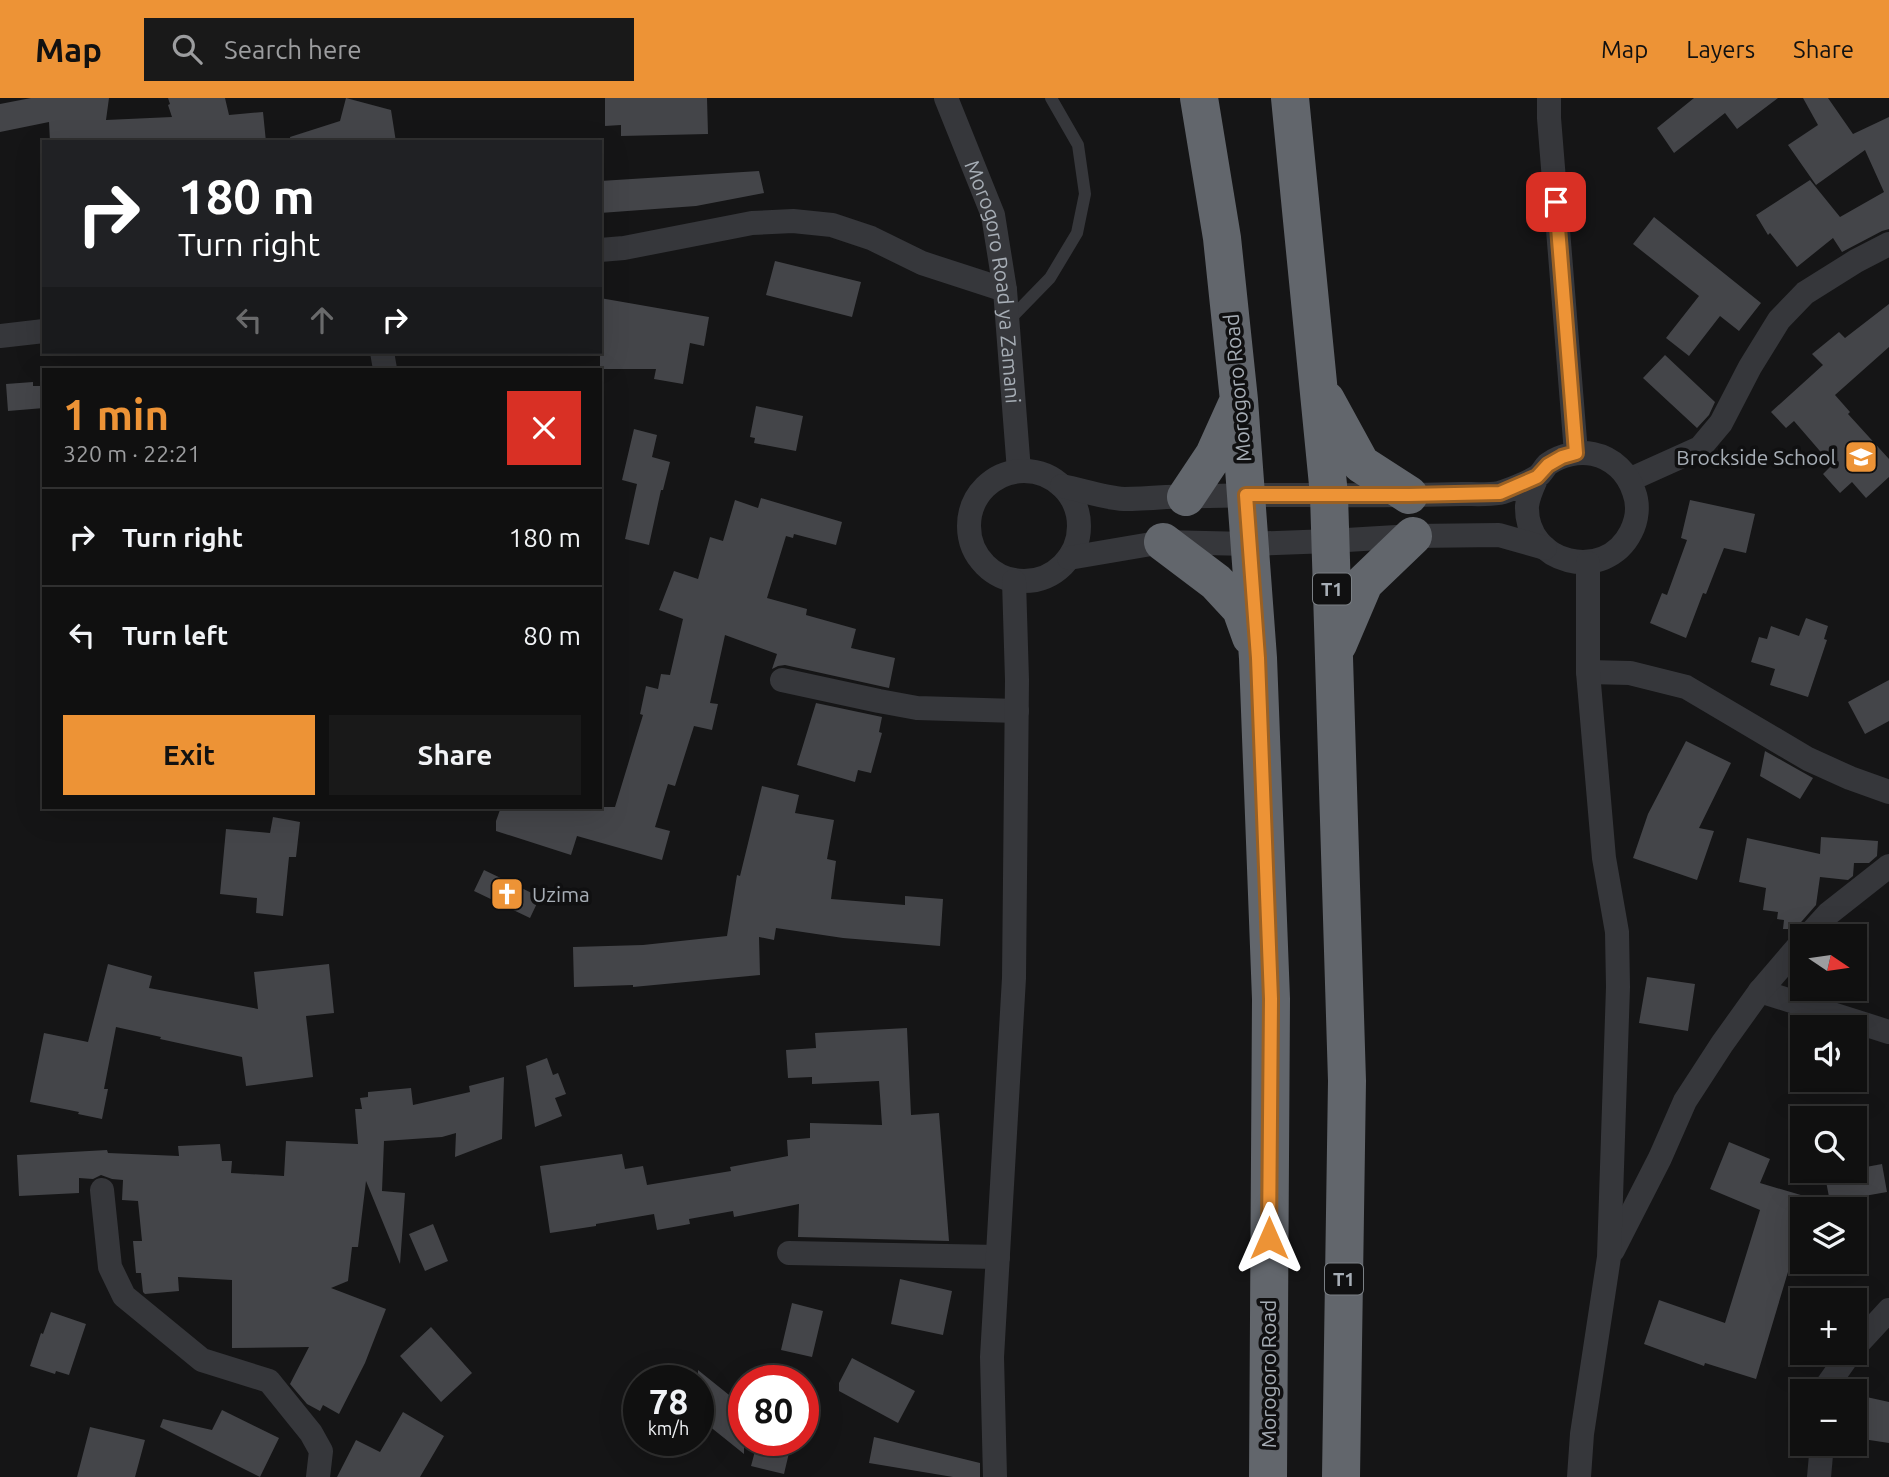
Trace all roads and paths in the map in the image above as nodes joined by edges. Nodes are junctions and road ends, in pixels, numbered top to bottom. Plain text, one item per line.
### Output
1 (946, 98) edge
2 (1051, 98) edge
3 (1199, 98) edge
4 (1290, 98) edge
5 (1549, 98) edge
6 (1889, 244) edge
7 (602, 250) edge
8 (1005, 290) junction
9 (1007, 322) junction
10 (42, 331) edge
11 (0, 336) edge
12 (1319, 386) junction
13 (1239, 400) junction
14 (1576, 453) junction
15 (1019, 471) junction
16 (1537, 477) junction
17 (1629, 480) junction
18 (1062, 486) junction
19 (1246, 495) junction
20 (1329, 495) junction
21 (1409, 495) junction
22 (1186, 497) junction
23 (1413, 536) junction
24 (1331, 541) junction
25 (1163, 542) junction
26 (1248, 544) junction
27 (1545, 548) junction
28 (1069, 558) junction
29 (1588, 563) junction
30 (1014, 581) junction
31 (1334, 654) junction
32 (1258, 658) junction
33 (1588, 672) junction
34 (782, 680) dead end
35 (1017, 711) junction
36 (1889, 792) edge
37 (1889, 866) edge
38 (1819, 924) edge
39 (1790, 956) edge
40 (1760, 991) junction
41 (1889, 1032) edge
42 (102, 1190) dead end
43 (789, 1253) dead end
44 (998, 1257) junction
45 (1609, 1257) junction
46 (1889, 1310) edge
47 (1867, 1334) edge
48 (1821, 1456) edge
49 (318, 1477) edge
50 (995, 1477) edge
51 (1268, 1477) edge
52 (1341, 1477) edge
53 (1579, 1477) edge
54 (1818, 1477) edge

1 - 8 street, Morogoro Road ya Zamani
2 - 9 lane
3 - 13 highway, Morogoro Road
4 - 12 highway, T1
5 - 14 street
6 - 17 street
7 - 8 street
8 - 9 street, Morogoro Road ya Zamani
9 - 15 street, Morogoro Road ya Zamani
10 - 11 street
12 - 20 highway, T1
12 - 21 highway
13 - 19 highway, Morogoro Road
13 - 22 highway
14 - 16 street
14 - 17 street
15 - 18 street
15 - 30 street
16 - 21 street
16 - 27 street
17 - 29 street
18 - 22 street
18 - 28 street
19 - 20 street
19 - 22 street
19 - 26 highway, Morogoro Road
20 - 21 street
20 - 24 highway, T1
23 - 24 street
23 - 27 street
23 - 31 highway
24 - 26 street
24 - 31 highway, T1
25 - 26 street
25 - 28 street
25 - 32 highway
26 - 32 highway, Morogoro Road
27 - 29 street
28 - 30 street
29 - 33 street
30 - 35 street
31 - 52 highway, T1
32 - 51 highway, Morogoro Road
33 - 36 street
33 - 45 street
34 - 35 street
35 - 44 street
37 - 38 street
39 - 40 street
40 - 41 street
40 - 45 street
42 - 49 street
43 - 44 street
44 - 50 street
45 - 53 street
46 - 47 street
48 - 54 street

